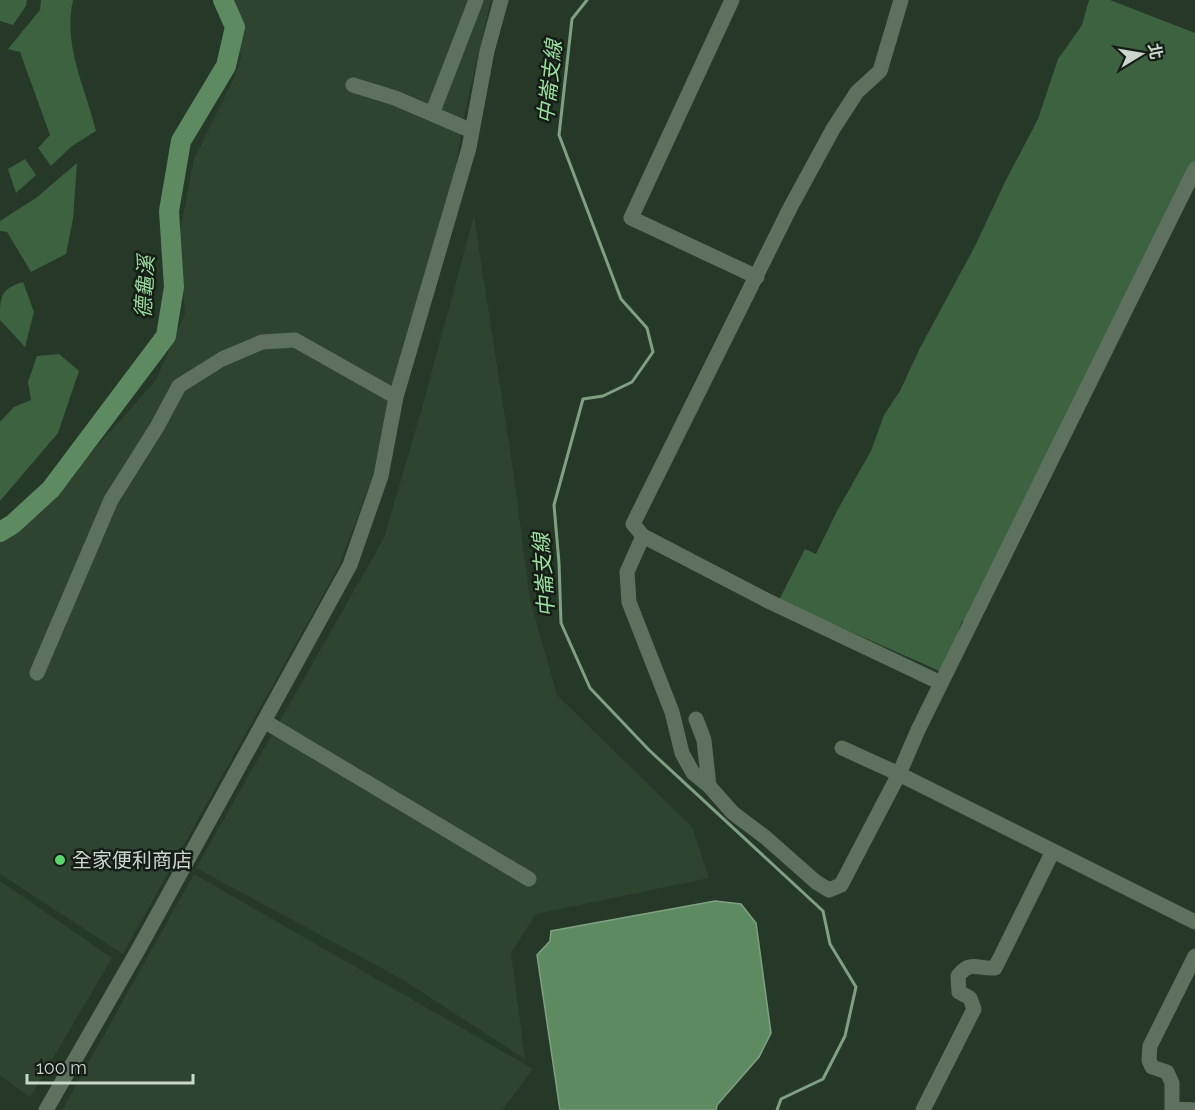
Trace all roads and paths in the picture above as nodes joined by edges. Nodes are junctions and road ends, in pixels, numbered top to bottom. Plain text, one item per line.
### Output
1 (476, 0) edge
2 (501, 0) edge
3 (732, 0) edge
4 (901, 0) edge
5 (353, 85) dead end
6 (432, 114) junction
7 (472, 130) junction
8 (1195, 169) edge
9 (756, 278) junction
10 (396, 398) junction
11 (643, 536) junction
12 (37, 673) dead end
13 (941, 683) junction
14 (696, 719) dead end
15 (264, 721) junction
16 (842, 748) dead end
17 (899, 774) junction
18 (710, 786) junction
19 (1053, 850) junction
20 (529, 879) dead end
21 (1195, 922) edge
22 (1195, 956) edge
23 (1173, 1109) edge
24 (46, 1110) edge
25 (923, 1110) edge
26 (1194, 1110) edge

1 - 6 lane
2 - 7 lane
3 - 9 lane
4 - 9 lane
5 - 6 lane
6 - 7 lane
7 - 10 lane
8 - 13 lane
9 - 11 lane
10 - 12 lane
10 - 15 lane
11 - 13 lane
11 - 18 lane
13 - 17 lane
14 - 18 lane
15 - 20 lane
15 - 24 lane
16 - 17 lane
17 - 18 lane
17 - 19 lane
19 - 21 lane
19 - 25 lane
22 - 23 lane
23 - 26 lane

